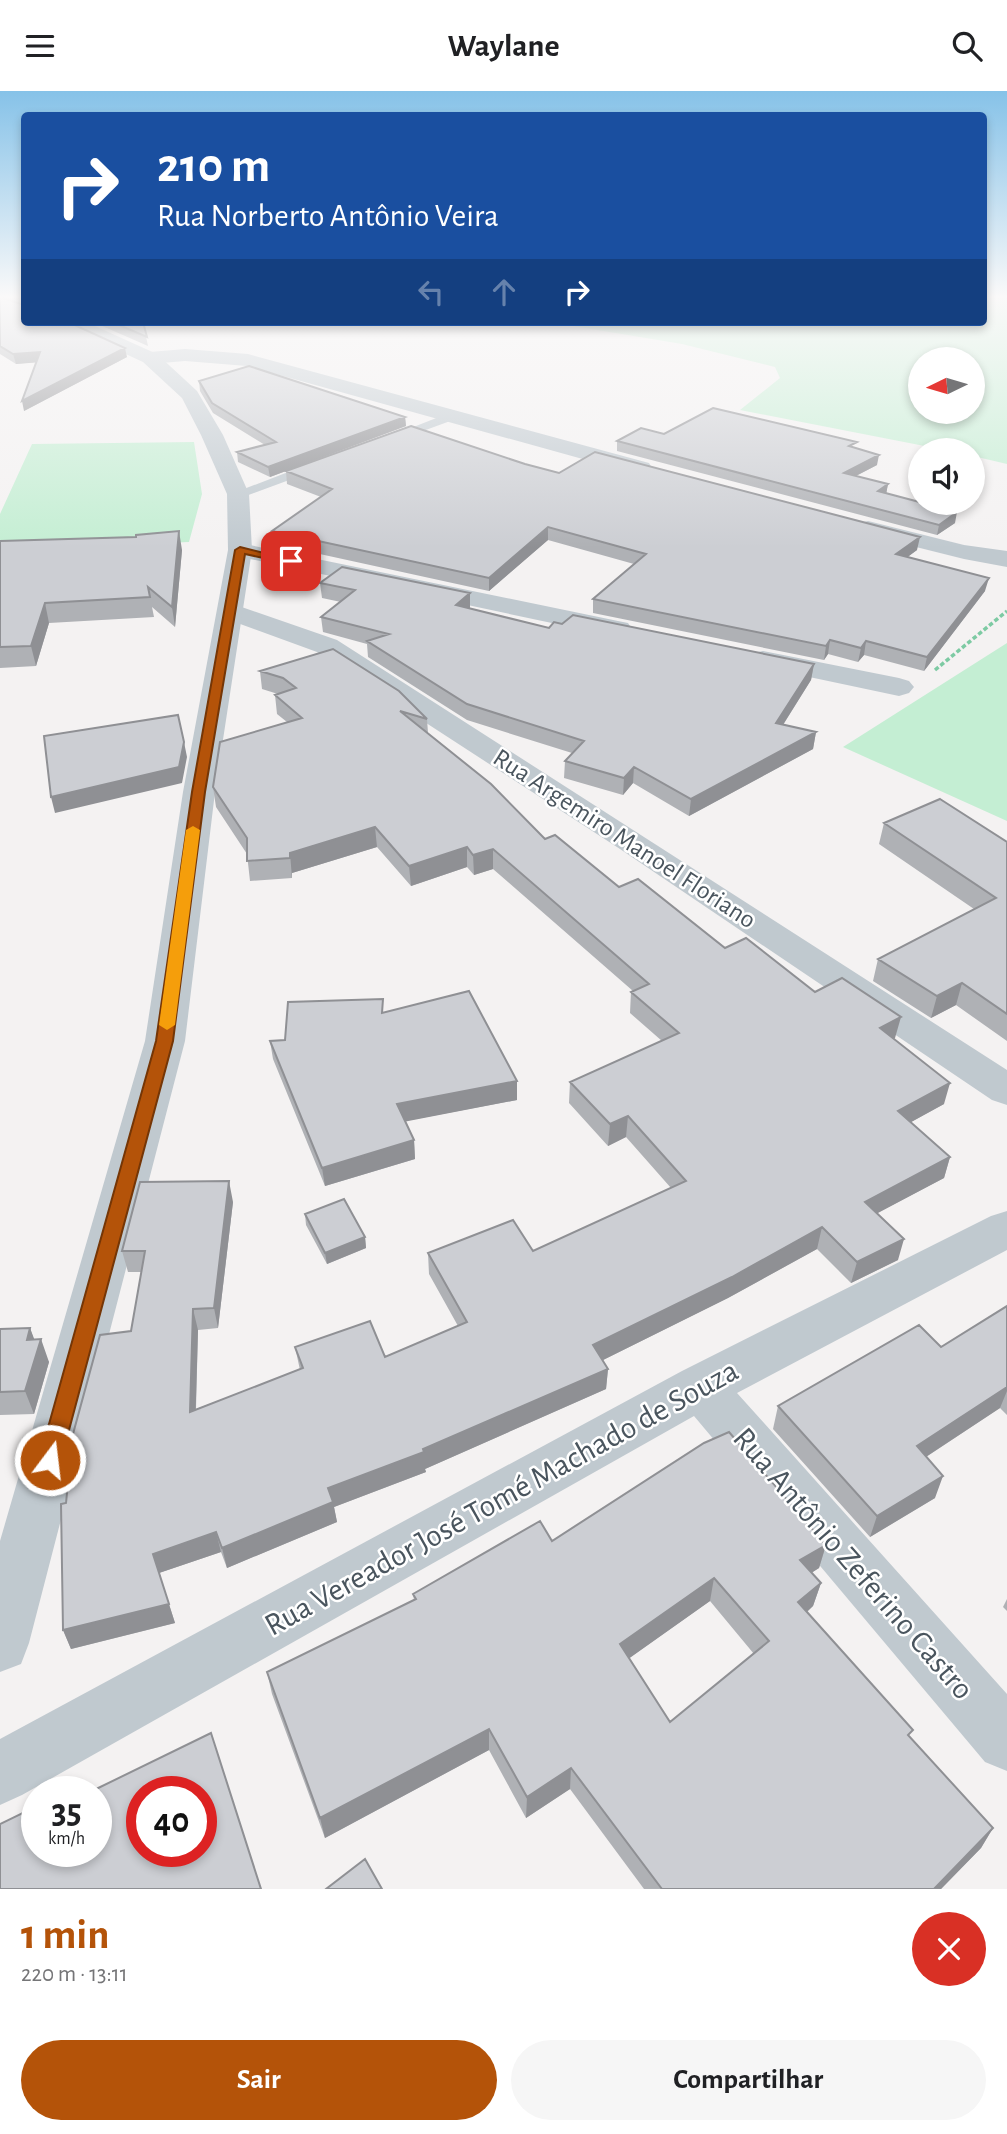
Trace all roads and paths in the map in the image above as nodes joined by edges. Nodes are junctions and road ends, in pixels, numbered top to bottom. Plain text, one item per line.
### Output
1 (174, 380) edge
2 (318, 380) edge
3 (449, 417) junction
4 (374, 444) edge
5 (325, 462) edge
6 (664, 474) edge
7 (238, 494) junction
8 (848, 522) edge
9 (240, 550) junction
10 (1007, 559) edge
11 (230, 611) junction
12 (1007, 611) edge
13 (639, 633) edge
14 (733, 653) edge
15 (899, 687) joint
16 (1007, 1090) edge
17 (1007, 1229) edge
18 (700, 1387) junction
19 (0, 1643) edge
20 (1007, 1740) edge
21 (0, 1773) edge

1 - 7 street
2 - 3 street
3 - 4 lane
3 - 6 street
5 - 7 lane
7 - 9 street
8 - 10 street
9 - 11 street
9 - 13 street
11 - 16 street, Rua Argemiro Manoel Floriano
11 - 19 street
12 - 15 path
14 - 15 street
17 - 18 street, Rua Vereador José Tomé Machado de Souza
18 - 20 street, Rua Antônio Zeferino Castro
18 - 21 street, Rua Vereador José Tomé Machado de Souza

